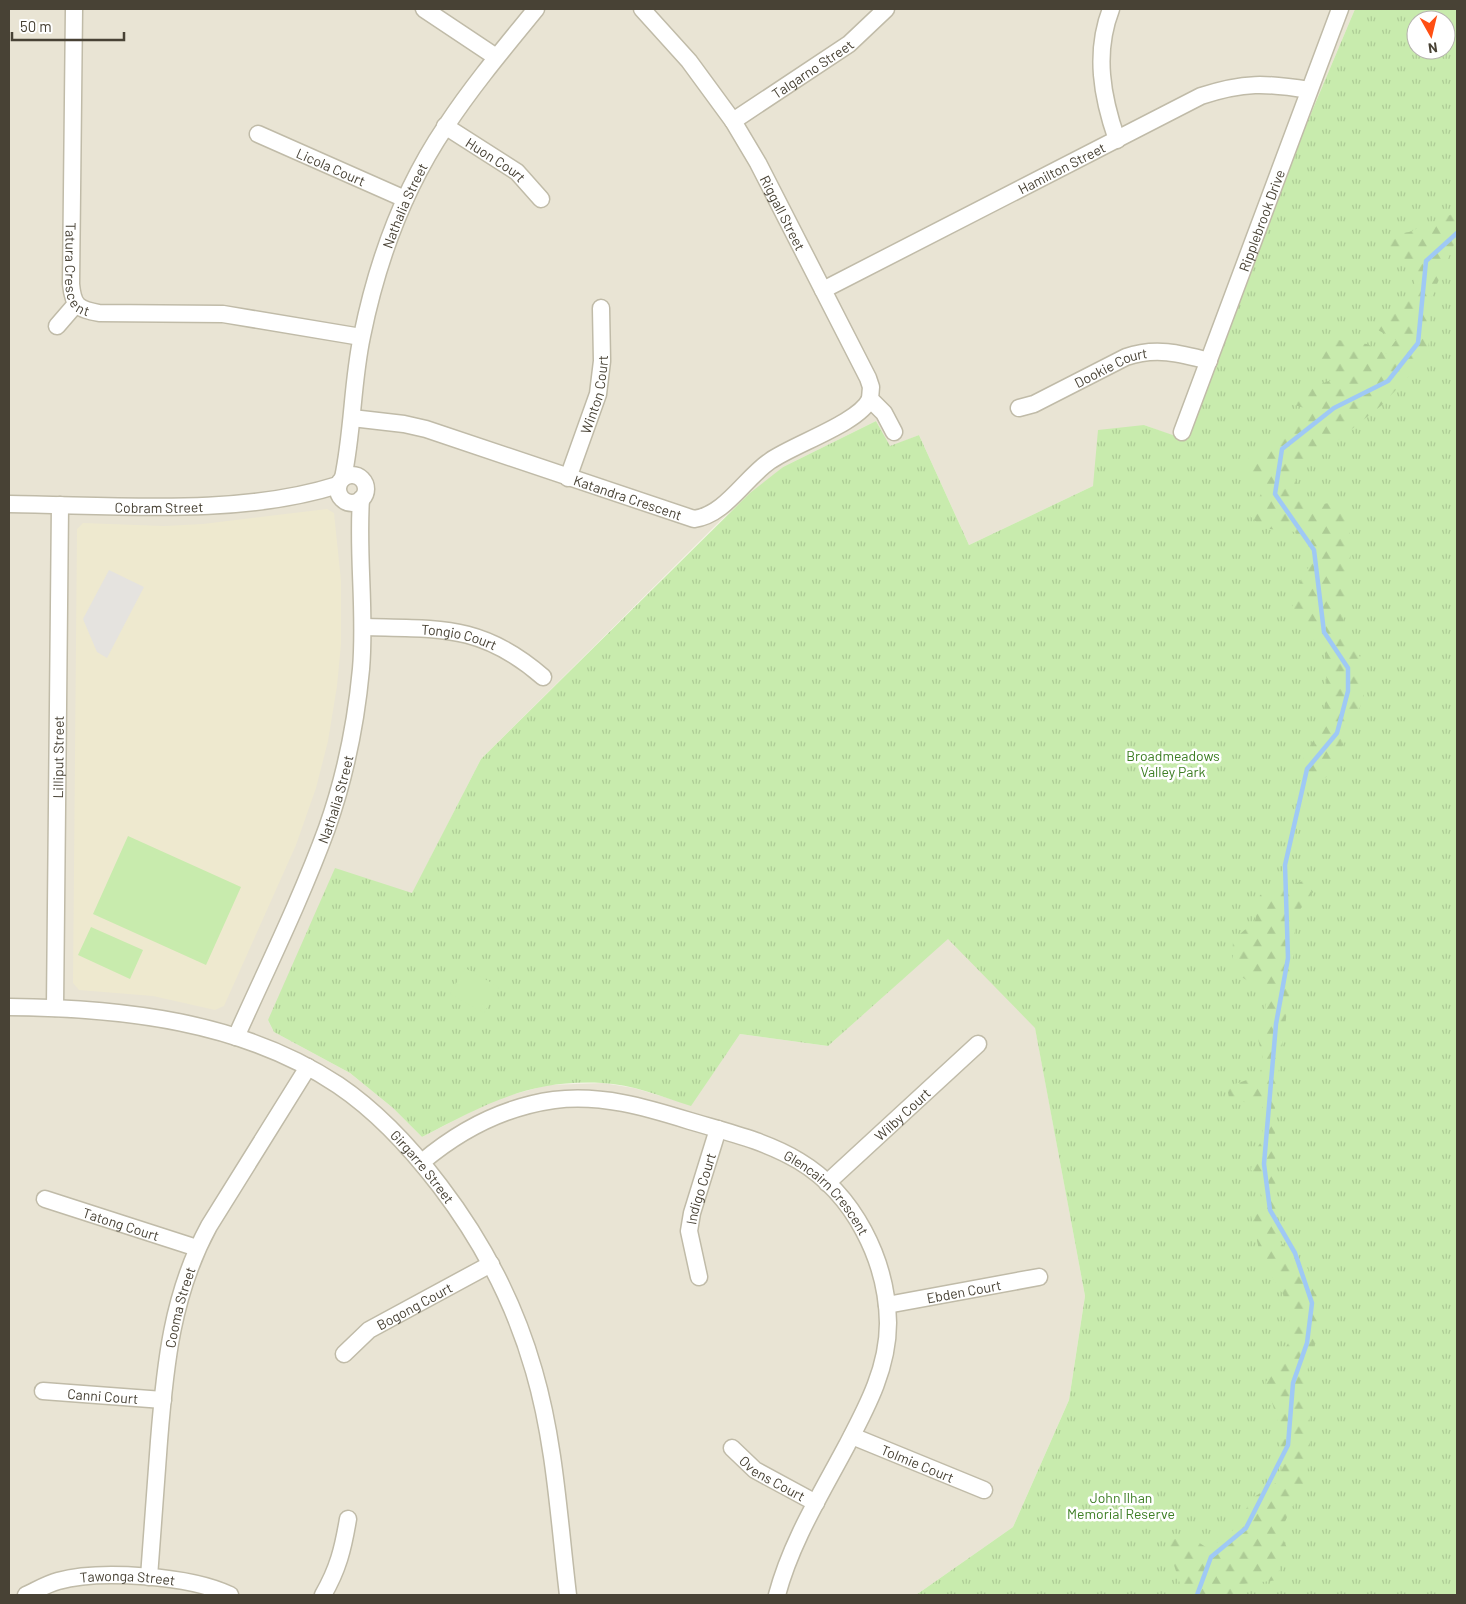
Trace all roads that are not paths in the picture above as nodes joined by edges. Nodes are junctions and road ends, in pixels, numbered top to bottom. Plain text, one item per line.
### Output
1 (74, 9) edge
2 (424, 9) edge
3 (536, 9) edge
4 (642, 9) edge
5 (886, 9) edge
6 (1112, 9) edge
7 (1340, 9) edge
8 (496, 57) junction
9 (1309, 90) junction
10 (733, 121) junction
11 (445, 126) junction
12 (258, 134) dead end
13 (1118, 140) junction
14 (405, 199) junction
15 (541, 199) dead end
16 (823, 290) junction
17 (76, 304) junction
18 (601, 308) dead end
19 (57, 326) dead end
20 (361, 337) junction
21 (1209, 361) junction
22 (870, 399) junction
23 (1019, 408) dead end
24 (352, 418) junction
25 (894, 432) dead end
26 (1182, 432) dead end
27 (351, 435) junction
28 (360, 478) junction
29 (568, 478) junction
30 (342, 490) junction
31 (361, 499) junction
32 (9, 504) edge
33 (60, 505) junction
34 (361, 546) junction
35 (364, 627) junction
36 (543, 677) dead end
37 (9, 1008) edge
38 (55, 1008) junction
39 (236, 1037) junction
40 (978, 1044) dead end
41 (308, 1067) junction
42 (718, 1129) junction
43 (422, 1162) junction
44 (827, 1183) junction
45 (45, 1199) dead end
46 (197, 1248) junction
47 (490, 1264) junction
48 (698, 1277) dead end
49 (1039, 1278) dead end
50 (887, 1305) junction
51 (344, 1354) dead end
52 (44, 1390) dead end
53 (163, 1400) junction
54 (852, 1436) junction
55 (732, 1448) dead end
56 (984, 1490) dead end
57 (816, 1503) junction
58 (348, 1519) dead end
59 (149, 1577) junction
60 (26, 1595) edge
61 (230, 1595) edge
62 (323, 1595) edge
63 (568, 1595) edge
64 (777, 1595) edge

1 - 17 street, Tatura Crescent
2 - 8 street
3 - 8 street, Nathalia Street
4 - 10 street, Riggall Street
5 - 10 street, Talgarno Street
6 - 13 street
7 - 9 street, Ripplebrook Drive
8 - 11 street, Nathalia Street
9 - 13 street, Hamilton Street
9 - 21 street, Ripplebrook Drive
10 - 16 street, Riggall Street
11 - 14 street, Nathalia Street
11 - 15 street, Huon Court
12 - 14 street, Licola Court
13 - 16 street, Hamilton Street
14 - 20 street, Nathalia Street
16 - 22 street, Riggall Street
17 - 19 street
17 - 20 street, Tatura Crescent
18 - 29 street, Winton Court
20 - 24 street, Nathalia Street
21 - 23 street, Dookie Court
21 - 26 street, Ripplebrook Drive
22 - 25 street
22 - 29 street, Katandra Crescent
24 - 27 street, Nathalia Street
24 - 29 street, Katandra Crescent
27 - 28 street, Nathalia Street
27 - 30 street, Nathalia Street
28 - 30 street
28 - 31 street
30 - 31 street
30 - 33 street, Cobram Street
30 - 34 street, Nathalia Street
31 - 34 street, Nathalia Street
32 - 33 street, Cobram Street
33 - 38 street, Lilliput Street
34 - 35 street, Nathalia Street
35 - 36 street, Tongio Court
35 - 39 street, Nathalia Street
37 - 38 street, Girgarre Street
38 - 39 street, Girgarre Street
39 - 41 street, Girgarre Street
40 - 44 street, Wilby Court
41 - 43 street, Girgarre Street
41 - 46 street, Cooma Street
42 - 43 street, Glencairn Crescent
42 - 44 street, Glencairn Crescent
42 - 48 street, Indigo Court
43 - 47 street, Girgarre Street
44 - 50 street, Glencairn Crescent
45 - 46 street, Tatong Court
46 - 53 street, Cooma Street
47 - 51 street, Bogong Court
47 - 63 street, Girgarre Street
49 - 50 street, Ebden Court
50 - 54 street, Glencairn Crescent
52 - 53 street, Canni Court
53 - 59 street, Cooma Street
54 - 56 street, Tolmie Court
54 - 57 street, Glencairn Crescent
55 - 57 street, Ovens Court
57 - 64 street, Glencairn Crescent
58 - 62 street
59 - 60 street, Tawonga Street
59 - 61 street, Tawonga Street

